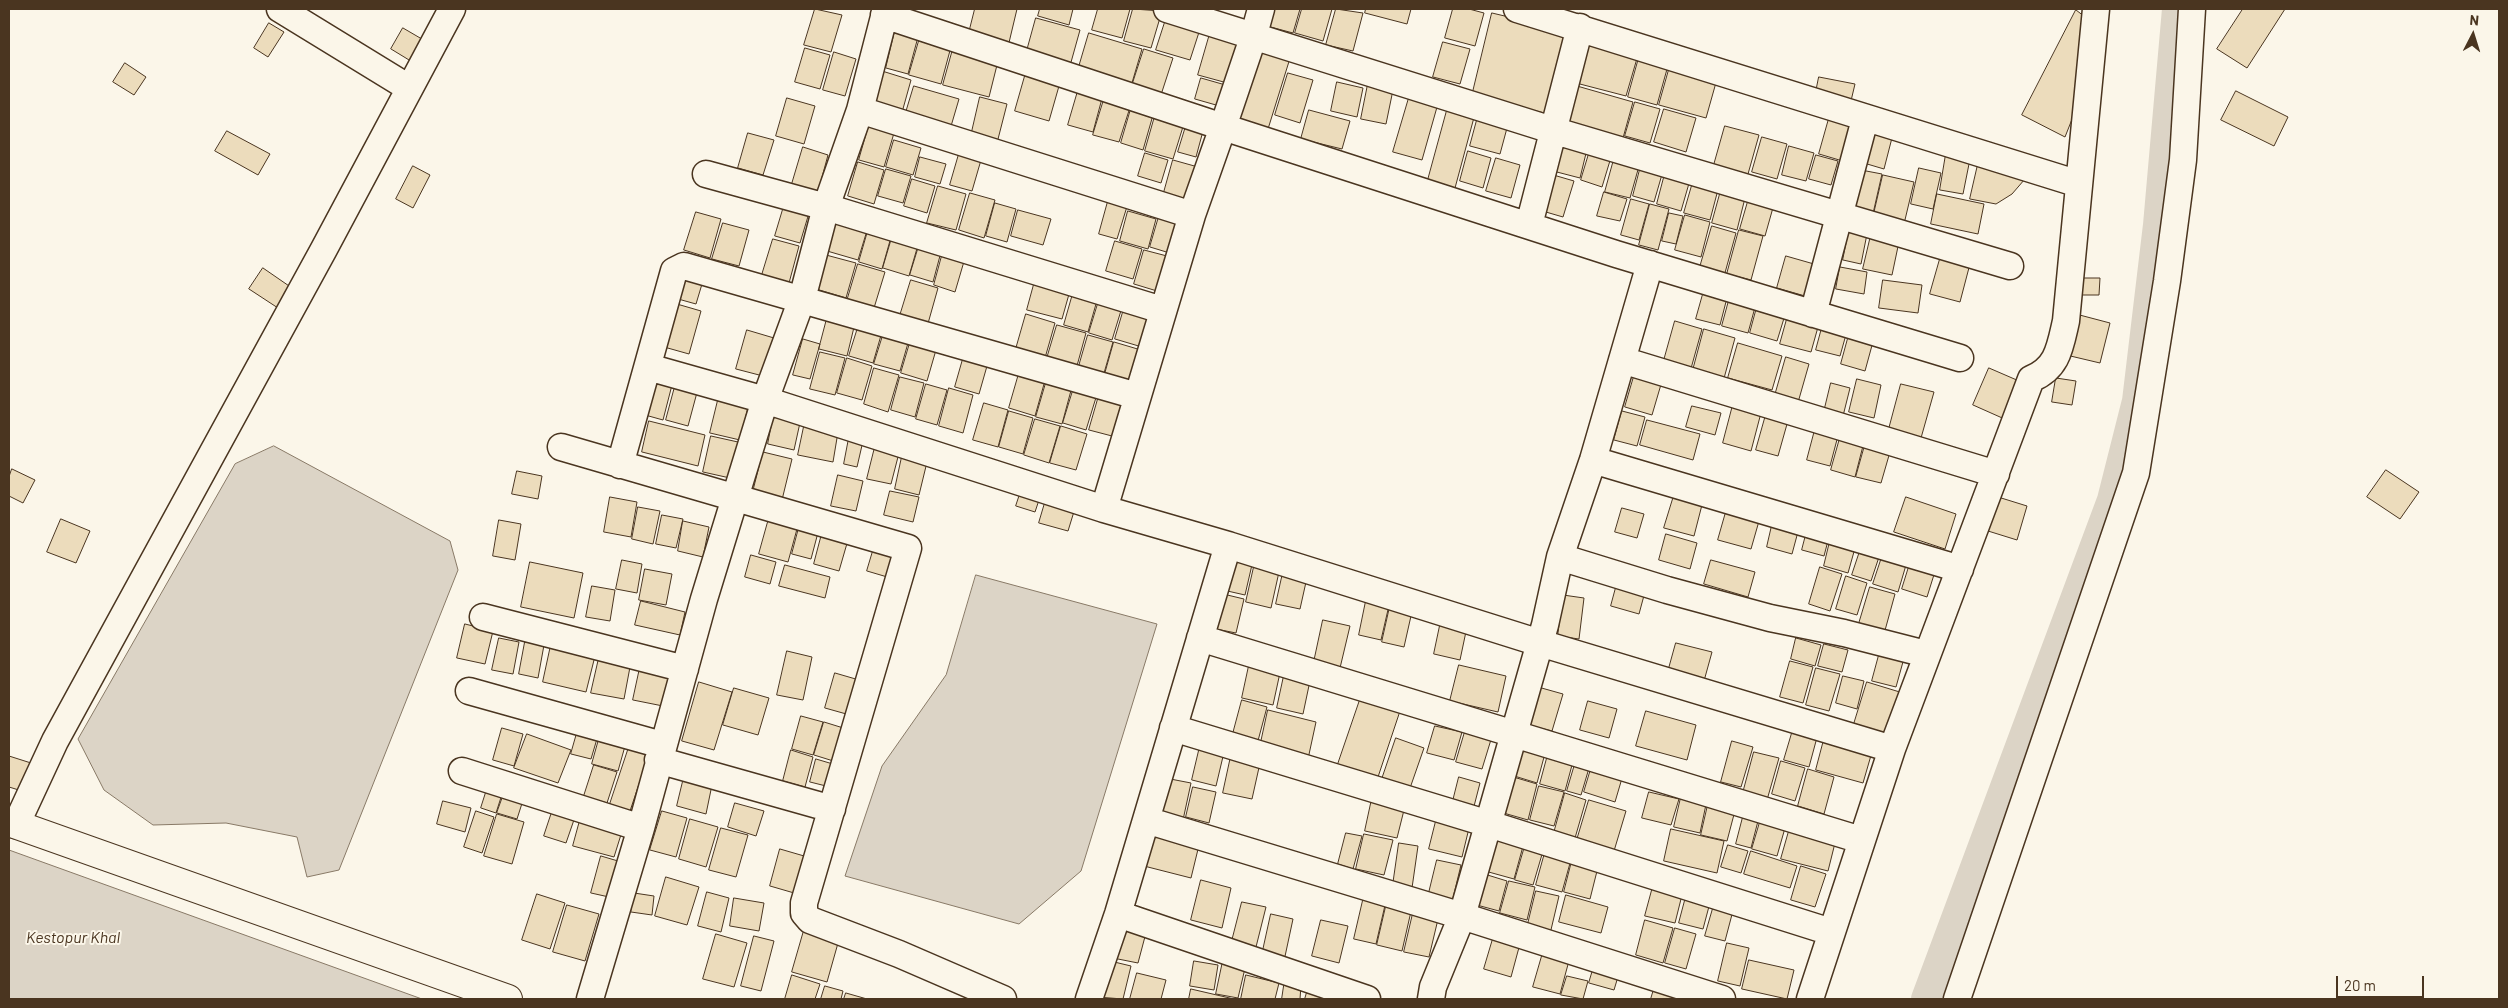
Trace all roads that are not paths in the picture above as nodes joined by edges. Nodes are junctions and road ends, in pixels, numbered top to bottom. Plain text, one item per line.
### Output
1 (280, 9) edge
2 (452, 9) edge
3 (1167, 9) edge
4 (1261, 9) edge
5 (1517, 9) edge
6 (2096, 9) edge
7 (2192, 9) edge
8 (885, 12) edge
9 (1580, 27) junction
10 (1254, 38) junction
11 (409, 88) junction
12 (860, 110) junction
13 (1865, 118) junction
14 (1223, 127) junction
15 (1552, 130) junction
16 (706, 174) dead end
17 (2079, 184) junction
18 (826, 207) junction
19 (1192, 215) junction
20 (1841, 216) junction
21 (1529, 225) junction
22 (1650, 264) junction
23 (2010, 266) dead end
24 (802, 300) junction
25 (1162, 310) junction
26 (1813, 314) junction
27 (1960, 358) dead end
28 (1622, 360) junction
29 (648, 367) junction
30 (1137, 396) junction
31 (765, 400) junction
32 (561, 447) dead end
33 (1593, 460) junction
34 (620, 465) junction
35 (1996, 474) junction
36 (737, 496) junction
37 (1104, 509) junction
38 (1228, 545) junction
39 (1560, 557) junction
40 (1960, 569) junction
41 (483, 618) dead end
42 (1200, 638) junction
43 (1540, 644) junction
44 (1926, 654) junction
45 (685, 669) junction
46 (469, 691) dead end
47 (1173, 728) junction
48 (1514, 734) junction
49 (1892, 748) junction
50 (660, 752) junction
51 (462, 771) dead end
52 (832, 809) junction
53 (1146, 820) junction
54 (12, 824) edge
55 (1489, 824) junction
56 (641, 828) junction
57 (1861, 840) junction
58 (1118, 914) junction
59 (1462, 916) junction
60 (1831, 932) junction
61 (508, 999) edge
62 (590, 999) edge
63 (1003, 999) edge
64 (1089, 999) edge
65 (1367, 999) edge
66 (1431, 999) edge
67 (1722, 999) edge
68 (1810, 999) edge
69 (1957, 999) edge

1 - 11 street
2 - 11 street
3 - 10 street
4 - 10 street
5 - 9 street
6 - 17 street
7 - 69 street
8 - 12 street
8 - 14 street
9 - 13 street
9 - 15 street
10 - 14 street
10 - 15 street
11 - 54 street
12 - 18 street
12 - 19 street
13 - 17 street
13 - 20 street
14 - 19 street
14 - 21 street
15 - 20 street
15 - 21 street
16 - 18 street
17 - 35 street
18 - 24 street
18 - 25 street
19 - 25 street
20 - 23 street
20 - 26 street
21 - 22 street
22 - 26 street
22 - 28 street
24 - 29 street
24 - 30 street
24 - 31 street
25 - 30 street
26 - 27 street
28 - 33 street
28 - 35 street
29 - 31 street
29 - 34 street
30 - 37 street
31 - 36 street
31 - 37 street
32 - 34 street
33 - 39 street
33 - 40 street
34 - 36 street
35 - 40 street
36 - 45 street
36 - 52 street
37 - 38 street
38 - 42 street
38 - 43 street
39 - 43 street
39 - 44 street
40 - 44 street
41 - 45 street
42 - 47 street
42 - 48 street
43 - 48 street
43 - 49 street
44 - 49 street
45 - 50 street
46 - 50 street
47 - 53 street
47 - 55 street
48 - 55 street
48 - 57 street
49 - 57 street
50 - 52 street
50 - 56 street
51 - 56 street
52 - 63 street
53 - 58 street
53 - 59 street
54 - 61 street
55 - 59 street
55 - 60 street
56 - 62 street
57 - 60 street
58 - 64 street
58 - 65 street
59 - 66 street
59 - 67 street
60 - 68 street

